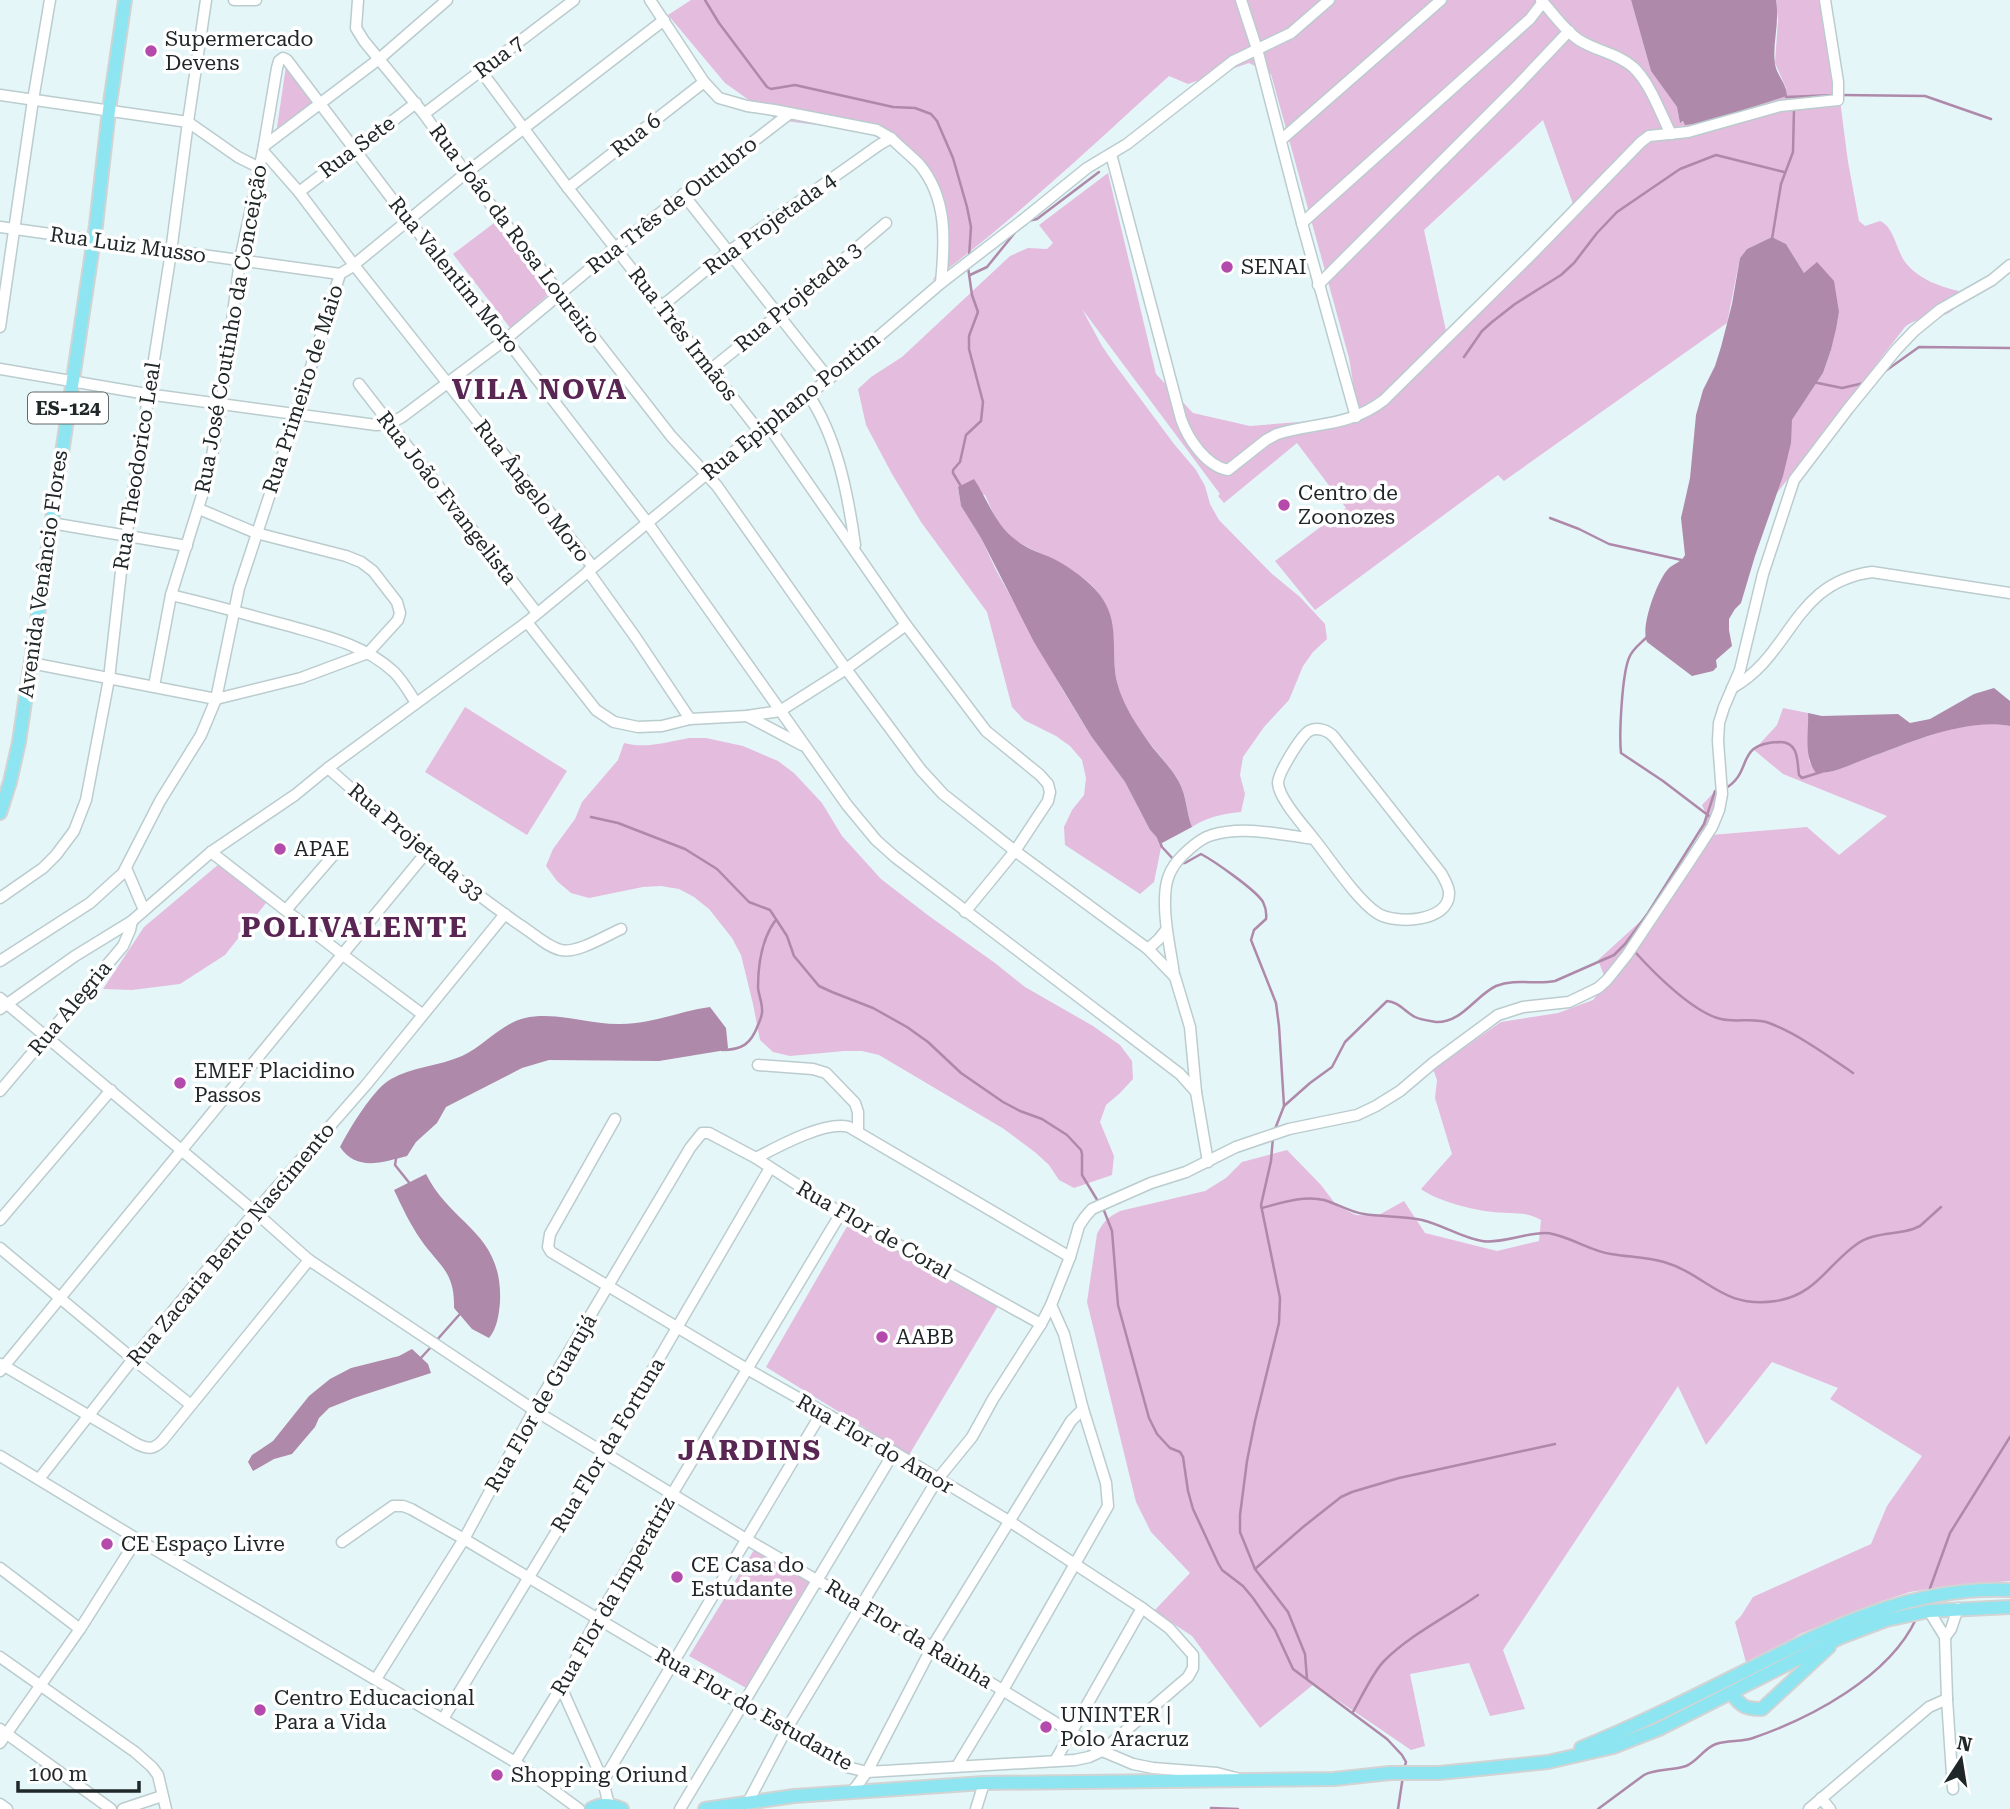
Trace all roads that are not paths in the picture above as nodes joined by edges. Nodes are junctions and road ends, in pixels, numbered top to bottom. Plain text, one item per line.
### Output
1 (50, 0) edge
2 (125, 0) edge
3 (206, 0) edge
4 (234, 0) edge
5 (256, 0) edge
6 (358, 0) edge
7 (574, 0) edge
8 (650, 0) edge
9 (1241, 0) edge
10 (1329, 0) edge
11 (1441, 0) edge
12 (1825, 0) edge
13 (1542, 1) edge
14 (445, 2) edge
15 (664, 20) junction
16 (1569, 31) junction
17 (1257, 48) junction
18 (379, 59) junction
19 (287, 60) joint
20 (481, 71) junction
21 (704, 82) junction
22 (0, 95) edge
23 (33, 100) junction
24 (416, 103) junction
25 (319, 104) junction
26 (109, 110) junction
27 (424, 114) junction
28 (789, 114) junction
29 (188, 122) junction
30 (524, 127) junction
31 (1671, 134) junction
32 (891, 138) junction
33 (1282, 140) junction
34 (263, 148) junction
35 (355, 148) junction
36 (1111, 153) junction
37 (260, 168) junction
38 (466, 173) junction
39 (568, 188) junction
40 (299, 191) junction
41 (683, 194) junction
42 (408, 219) junction
43 (886, 223) dead end
44 (1302, 223) junction
45 (0, 227) edge
46 (15, 229) junction
47 (93, 241) junction
48 (616, 247) junction
49 (171, 252) junction
50 (728, 252) junction
51 (240, 260) junction
52 (354, 265) junction
53 (2010, 265) edge
54 (340, 274) junction
55 (941, 283) junction
56 (1318, 285) junction
57 (560, 294) junction
58 (662, 306) junction
59 (778, 315) junction
60 (0, 327) edge
61 (506, 339) junction
62 (0, 369) edge
63 (710, 370) junction
64 (829, 379) junction
65 (71, 382) junction
66 (447, 383) junction
67 (359, 384) dead end
68 (147, 394) junction
69 (808, 394) junction
70 (221, 404) junction
71 (296, 415) junction
72 (1356, 417) junction
73 (389, 424) junction
74 (767, 424) junction
75 (758, 431) junction
76 (706, 474) junction
77 (848, 500) junction
78 (826, 508) junction
79 (199, 509) junction
80 (648, 522) junction
81 (51, 523) junction
82 (256, 533) junction
83 (126, 536) junction
84 (187, 546) junction
85 (855, 549) junction
86 (591, 569) junction
87 (2010, 593) edge
88 (171, 595) junction
89 (233, 609) junction
90 (537, 613) junction
91 (527, 622) junction
92 (906, 625) junction
93 (368, 653) junction
94 (30, 663) junction
95 (846, 669) junction
96 (109, 678) junction
97 (153, 686) junction
98 (1732, 688) junction
99 (216, 699) junction
100 (416, 703) junction
101 (780, 711) junction
102 (747, 716) junction
103 (690, 719) junction
104 (807, 748) junction
105 (328, 768) junction
106 (0, 813) edge
107 (1314, 839) junction
108 (337, 850) dead end
109 (1015, 851) junction
110 (211, 852) junction
111 (425, 854) junction
112 (126, 868) junction
113 (0, 898) edge
114 (144, 910) junction
115 (286, 910) junction
116 (965, 912) junction
117 (505, 914) junction
118 (132, 921) junction
119 (621, 929) dead end
120 (1166, 930) junction
121 (1148, 949) junction
122 (343, 955) junction
123 (0, 961) edge
124 (1175, 977) junction
125 (2, 1002) edge
126 (422, 1014) junction
127 (46, 1037) junction
128 (758, 1066) dead end
129 (111, 1090) junction
130 (0, 1091) edge
131 (1196, 1093) junction
132 (615, 1119) dead end
133 (858, 1131) junction
134 (709, 1133) joint
135 (182, 1151) junction
136 (756, 1158) junction
137 (1208, 1161) junction
138 (770, 1168) junction
139 (255, 1212) junction
140 (841, 1213) junction
141 (0, 1220) edge
142 (0, 1248) edge
143 (1070, 1257) junction
144 (309, 1260) junction
145 (607, 1287) junction
146 (59, 1297) junction
147 (1051, 1305) junction
148 (1041, 1324) junction
149 (678, 1327) junction
150 (133, 1359) junction
151 (1, 1367) edge
152 (747, 1369) junction
153 (191, 1405) junction
154 (1083, 1409) junction
155 (534, 1410) junction
156 (822, 1412) junction
157 (88, 1415) junction
158 (894, 1452) junction
159 (604, 1453) junction
160 (0, 1456) edge
161 (39, 1479) junction
162 (937, 1479) junction
163 (672, 1493) junction
164 (1009, 1521) junction
165 (137, 1539) junction
166 (464, 1539) junction
167 (746, 1539) junction
168 (342, 1542) dead end
169 (1075, 1563) junction
170 (0, 1569) edge
171 (528, 1578) junction
172 (818, 1580) junction
173 (2010, 1590) edge
174 (862, 1606) junction
175 (2010, 1607) edge
176 (1142, 1608) junction
177 (1958, 1608) junction
178 (1929, 1611) junction
179 (597, 1619) junction
180 (80, 1629) junction
181 (1945, 1637) junction
182 (1839, 1638) junction
183 (932, 1647) junction
184 (1193, 1655) joint
185 (1776, 1655) junction
186 (0, 1657) edge
187 (672, 1663) junction
188 (376, 1679) junction
189 (42, 1685) junction
190 (561, 1686) junction
191 (1003, 1690) junction
192 (1731, 1693) junction
193 (1947, 1699) junction
194 (743, 1705) junction
195 (443, 1719) junction
196 (786, 1730) junction
197 (4, 1731) edge
198 (1073, 1732) junction
199 (0, 1743) edge
200 (1102, 1751) junction
201 (1055, 1761) junction
202 (515, 1762) junction
203 (1548, 1762) junction
204 (957, 1766) junction
205 (867, 1772) junction
206 (1240, 1780) junction
207 (603, 1781) junction
208 (984, 1783) junction
209 (1953, 1790) dead end
210 (886, 1791) junction
211 (852, 1792) junction
212 (162, 1796) junction
213 (1821, 1798) junction
214 (0, 1804) edge
215 (747, 1804) junction
216 (609, 1805) junction
217 (7, 1809) edge
218 (110, 1809) edge
219 (123, 1809) edge
220 (166, 1809) edge
221 (579, 1809) edge
222 (591, 1809) edge
223 (622, 1809) edge
224 (680, 1809) edge
225 (705, 1809) edge
226 (976, 1809) edge
227 (1809, 1809) edge
228 (1830, 1809) edge

1 - 23 street
2 - 26 main road, Avenida Venâncio Flores / ES-124
3 - 29 street, Rua Theodorico Leal
4 - 5 street
6 - 18 street, Rua João da Rosa Loureiro
7 - 20 street, Rua 7
8 - 15 street
9 - 17 street
10 - 17 street, Rua Epiphano Pontim
11 - 33 street
12 - 31 street
13 - 16 street
13 - 44 street
14 - 18 street
15 - 21 street
15 - 30 street, Rua Primeiro de Maio
16 - 31 street
16 - 56 street
17 - 33 street
17 - 36 street, Rua Epiphano Pontim
18 - 24 street, Rua João da Rosa Loureiro
18 - 25 street
19 - 25 street, Rua Valentim Moro
19 - 34 street, Rua José Coutinho da Conceição
20 - 27 street, Rua 7
20 - 30 street, Rua Três Irmãos
21 - 28 street
21 - 39 street, Rua 6
22 - 23 street
23 - 26 street
23 - 46 street
24 - 27 street, Rua João da Rosa Loureiro
24 - 35 street, Rua Sete
25 - 34 street
25 - 35 street, Rua Valentim Moro
26 - 29 street
26 - 47 main road, Avenida Venâncio Flores / ES-124
27 - 38 street, Rua João da Rosa Loureiro
28 - 32 street
28 - 41 street, Rua Três de Outubro
29 - 37 street
29 - 49 street, Rua Theodorico Leal
30 - 38 street, Rua Primeiro de Maio
30 - 39 street, Rua Três Irmãos
31 - 72 street
32 - 50 street, Rua Projetada 4
32 - 55 street
33 - 44 street
34 - 37 street, Rua José Coutinho da Conceição
34 - 40 street, Rua Ângelo Moro
35 - 40 street, Rua Sete
35 - 42 street, Rua Valentim Moro
36 - 55 street, Rua Epiphano Pontim
36 - 72 street
37 - 51 street, Rua José Coutinho da Conceição
38 - 42 street, Rua Primeiro de Maio
38 - 57 street, Rua João da Rosa Loureiro
39 - 48 street, Rua Três Irmãos
40 - 52 street, Rua Ângelo Moro
41 - 48 street, Rua Três de Outubro
41 - 50 street
42 - 52 street, Rua Primeiro de Maio
42 - 61 street, Rua Valentim Moro
43 - 59 street, Rua Projetada 3
44 - 56 street
45 - 46 street, Rua Luiz Musso
46 - 47 street, Rua Luiz Musso
46 - 60 street
47 - 49 street, Rua Luiz Musso
47 - 65 main road, Avenida Venâncio Flores / ES-124
48 - 57 street, Rua Três de Outubro
48 - 58 street, Rua Três Irmãos
49 - 51 street, Rua Luiz Musso
49 - 68 street, Rua Theodorico Leal
50 - 58 street, Rua Projetada 4
50 - 59 street
51 - 54 street, Rua Luiz Musso
51 - 70 street, Rua José Coutinho da Conceição
52 - 54 street, Rua Primeiro de Maio
52 - 66 street, Rua Ângelo Moro
53 - 98 street
54 - 71 street, Rua Primeiro de Maio
55 - 64 street, Rua Epiphano Pontim
56 - 72 street
57 - 61 street, Rua Três de Outubro
57 - 76 street, Rua João da Rosa Loureiro
58 - 63 street, Rua Três Irmãos
59 - 63 street, Rua Projetada 3
59 - 64 street
61 - 66 street, Rua Três de Outubro
61 - 80 street, Rua Valentim Moro
62 - 65 street
63 - 75 street, Rua Três Irmãos
64 - 69 street, Rua Epiphano Pontim
65 - 68 street
65 - 81 main road, Avenida Venâncio Flores / ES-124
66 - 73 street, Rua Três de Outubro
66 - 86 street, Rua Ângelo Moro
67 - 73 street, Rua João Evangelista
68 - 70 street
68 - 83 street, Rua Theodorico Leal
69 - 74 street, Rua Epiphano Pontim
69 - 77 street
70 - 71 street
70 - 79 street, Rua José Coutinho da Conceição
71 - 73 street
71 - 82 street, Rua Primeiro de Maio
73 - 90 street, Rua João Evangelista
74 - 75 street, Rua Epiphano Pontim
74 - 78 street
75 - 76 street, Rua Epiphano Pontim
76 - 80 street, Rua Epiphano Pontim
76 - 95 street, Rua João da Rosa Loureiro
77 - 78 street
77 - 85 street
78 - 85 street
79 - 82 street
79 - 84 street, Rua José Coutinho da Conceição
80 - 86 street, Rua Epiphano Pontim
80 - 101 street, Rua Valentim Moro
81 - 83 street
81 - 94 main road, Avenida Venâncio Flores / ES-124
82 - 89 street, Rua Primeiro de Maio
82 - 93 street
83 - 84 street
83 - 96 street, Rua Theodorico Leal
84 - 88 street, Rua José Coutinho da Conceição
85 - 92 street
86 - 90 street, Rua Epiphano Pontim
86 - 103 street, Rua Ângelo Moro
87 - 98 street
88 - 89 street
88 - 97 street, Rua José Coutinho da Conceição
89 - 93 street
89 - 99 street, Rua Primeiro de Maio
90 - 91 street, Rua Epiphano Pontim
91 - 100 street, Rua Epiphano Pontim
91 - 103 street
92 - 95 street
92 - 109 street
93 - 99 street
93 - 100 street
94 - 96 street
94 - 106 main road, Avenida Venâncio Flores / ES-124
95 - 101 street
95 - 109 street, Rua João da Rosa Loureiro
96 - 97 street
96 - 113 street, Rua Theodorico Leal
97 - 99 street
98 - 137 street
99 - 112 street, Rua Primeiro de Maio
100 - 105 street, Rua Epiphano Pontim
101 - 102 street
101 - 104 street, Rua Valentim Moro
102 - 103 street
102 - 104 street
104 - 116 street, Rua Valentim Moro
105 - 110 street, Rua Epiphano Pontim
105 - 111 street, Rua Projetada 33
107 - 107 street
107 - 120 street
108 - 115 street
109 - 116 street
109 - 121 street, Rua João da Rosa Loureiro
110 - 114 street, Rua Epiphano Pontim
110 - 115 street
111 - 117 street, Rua Projetada 33
111 - 122 street
112 - 114 street
112 - 123 street, Rua Primeiro de Maio
114 - 118 street, Rua Epiphano Pontim
115 - 122 street
116 - 131 street, Rua Valentim Moro
117 - 119 street, Rua Projetada 33
117 - 126 street, Rua Zacaria Bento Nascimento
118 - 125 street
118 - 127 street, Rua Alegria
120 - 121 street
120 - 124 street
121 - 124 street, Rua João da Rosa Loureiro
122 - 126 street
122 - 135 street
124 - 131 street
125 - 127 street, Rua Flor da Rainha
126 - 139 street, Rua Zacaria Bento Nascimento
127 - 129 street, Rua Flor da Rainha
127 - 130 street, Rua Alegria
128 - 133 street
129 - 135 street, Rua Flor da Rainha
129 - 141 street
131 - 137 street
132 - 145 street, Rua Flor do Amor
133 - 136 street
133 - 143 street
134 - 136 street, Rua Flor de Coral
134 - 145 street, Rua Flor de Guarujá
135 - 139 street, Rua Flor da Rainha
135 - 146 street
136 - 138 street, Rua Flor de Coral
137 - 143 street
138 - 140 street, Rua Flor de Coral
138 - 149 street, Rua Flor da Fortuna
139 - 144 street, Rua Flor da Rainha
139 - 150 street, Rua Zacaria Bento Nascimento
140 - 148 street, Rua Flor de Coral
140 - 152 street, Rua Flor da Imperatriz
142 - 146 street
143 - 147 street
144 - 153 street
144 - 155 street, Rua Flor da Rainha
145 - 149 street, Rua Flor do Amor
145 - 155 street, Rua Flor de Guarujá
146 - 150 street
146 - 151 street
147 - 148 street
147 - 154 street
148 - 162 street
149 - 152 street, Rua Flor do Amor
149 - 159 street, Rua Flor da Fortuna
150 - 153 street
150 - 157 street, Rua Zacaria Bento Nascimento
151 - 157 street
152 - 156 street, Rua Flor do Amor
152 - 163 street, Rua Flor da Imperatriz
153 - 157 street
154 - 164 street
154 - 169 street
155 - 159 street, Rua Flor da Rainha
155 - 166 street, Rua Flor de Guarujá
156 - 158 street, Rua Flor do Amor
156 - 167 street
157 - 161 street, Rua Zacaria Bento Nascimento
158 - 162 street, Rua Flor do Amor
158 - 172 street
159 - 163 street, Rua Flor da Rainha
159 - 171 street, Rua Flor da Fortuna
160 - 161 street
161 - 165 street
162 - 164 street, Rua Flor do Amor
162 - 174 street
163 - 167 street, Rua Flor da Rainha
163 - 179 street, Rua Flor da Imperatriz
164 - 169 street, Rua Flor do Amor
164 - 183 street
165 - 180 street
165 - 188 street
166 - 168 street, Rua Flor do Estudante
166 - 171 street, Rua Flor do Estudante
166 - 188 street, Rua Flor de Guarujá
167 - 172 street, Rua Flor da Rainha
167 - 187 street
169 - 176 street, Rua Flor do Amor
169 - 191 street
170 - 180 street
171 - 179 street, Rua Flor do Estudante
171 - 195 street, Rua Flor da Fortuna
172 - 174 street, Rua Flor da Rainha
172 - 194 street
173 - 185 main road
174 - 183 street, Rua Flor da Rainha
174 - 196 street
175 - 177 main road
176 - 184 street, Rua Flor do Amor
176 - 198 street
177 - 178 main road
177 - 181 street
178 - 181 street
178 - 182 main road
179 - 187 street, Rua Flor do Estudante
179 - 190 street, Rua Flor da Imperatriz
180 - 189 street
181 - 193 street
182 - 192 main road
182 - 192 main road
183 - 191 street, Rua Flor da Rainha
183 - 205 street
184 - 200 street, Rua Flor do Estudante
185 - 192 main road
185 - 203 main road
186 - 189 street
187 - 194 street, Rua Flor do Estudante
187 - 207 street
188 - 195 street
189 - 197 street
189 - 212 street
190 - 202 street, Rua Flor da Imperatriz
190 - 207 street
191 - 198 street, Rua Flor da Rainha
191 - 204 street
192 - 203 main road
193 - 209 street
193 - 213 street
194 - 196 street, Rua Flor do Estudante
194 - 224 street
195 - 202 street
196 - 205 street, Rua Flor do Estudante
196 - 215 street
197 - 199 street
197 - 218 street
198 - 200 street, Rua Flor da Rainha
198 - 201 street
200 - 201 street, Rua Flor do Estudante
200 - 206 street, Rua Flor da Rainha
201 - 204 street, Rua Flor do Estudante
202 - 221 street
203 - 206 main road
204 - 205 street, Rua Flor do Estudante
205 - 210 street
205 - 211 street
206 - 208 main road
207 - 216 street
208 - 210 main road
208 - 226 street
210 - 211 main road
211 - 215 main road
212 - 219 street
212 - 220 street
213 - 227 street
213 - 228 street
214 - 217 street
215 - 225 main road
216 - 222 main road
216 - 223 main road

